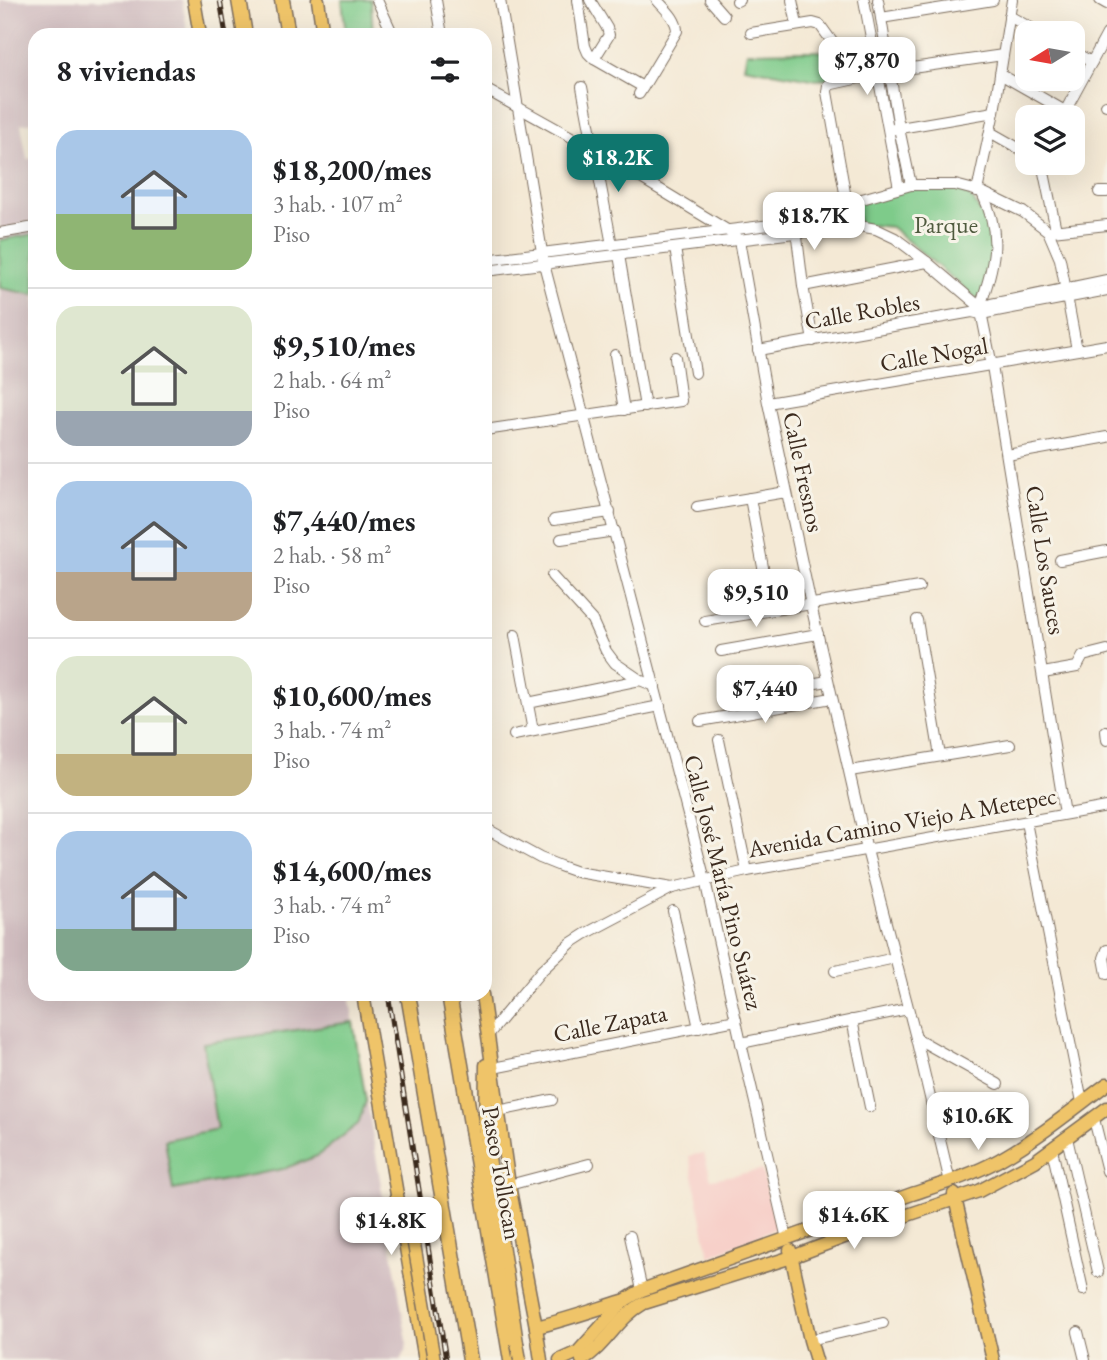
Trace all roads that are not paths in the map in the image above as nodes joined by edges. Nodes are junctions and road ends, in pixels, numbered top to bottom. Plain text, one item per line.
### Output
1 (194, 0) edge
2 (239, 0) edge
3 (282, 0) edge
4 (318, 0) edge
5 (377, 0) edge
6 (436, 0) edge
7 (500, 0) edge
8 (578, 0) edge
9 (590, 0) edge
10 (657, 0) edge
11 (710, 0) edge
12 (792, 0) edge
13 (864, 0) edge
14 (878, 0) edge
15 (993, 0) edge
16 (1012, 0) edge
17 (1100, 0) edge
18 (1107, 4) edge
19 (724, 16) dead end
20 (1009, 16) junction
21 (881, 18) junction
22 (1018, 21) edge
23 (797, 25) junction
24 (200, 28) edge
25 (244, 28) edge
26 (287, 28) edge
27 (322, 28) edge
28 (390, 28) edge
29 (441, 28) edge
30 (751, 33) dead end
31 (1107, 34) edge
32 (1003, 55) junction
33 (1085, 58) edge
34 (594, 59) junction
35 (1092, 62) junction
36 (891, 71) junction
37 (878, 74) junction
38 (1000, 74) junction
39 (867, 75) junction
40 (582, 86) dead end
41 (492, 93) edge
42 (1049, 105) edge
43 (1068, 105) edge
44 (519, 108) junction
45 (994, 112) junction
46 (894, 129) junction
47 (990, 132) junction
48 (1015, 146) edge
49 (593, 149) junction
50 (1044, 175) edge
51 (911, 185) junction
52 (900, 188) junction
53 (980, 192) junction
54 (847, 204) junction
55 (794, 222) junction
56 (1107, 225) edge
57 (28, 228) edge
58 (727, 230) junction
59 (1052, 231) junction
60 (0, 233) edge
61 (796, 233) junction
62 (739, 240) junction
63 (612, 245) junction
64 (675, 248) junction
65 (619, 255) junction
66 (543, 258) junction
67 (492, 260) edge
68 (928, 262) junction
69 (492, 269) edge
70 (1107, 280) edge
71 (803, 286) junction
72 (1107, 290) edge
73 (1066, 293) junction
74 (978, 311) junction
75 (813, 341) junction
76 (1107, 345) edge
77 (758, 350) junction
78 (1077, 350) junction
79 (615, 355) dead end
80 (675, 357) dead end
81 (992, 366) junction
82 (695, 373) dead end
83 (768, 403) junction
84 (645, 407) junction
85 (624, 410) junction
86 (585, 415) junction
87 (492, 429) edge
88 (1107, 437) edge
89 (1007, 455) junction
90 (786, 492) junction
91 (750, 498) junction
92 (697, 507) dead end
93 (610, 512) junction
94 (554, 520) dead end
95 (615, 531) junction
96 (561, 540) dead end
97 (1107, 551) edge
98 (1060, 560) dead end
99 (552, 576) dead end
100 (765, 578) dead end
101 (919, 587) dead end
102 (811, 605) junction
103 (917, 620) dead end
104 (705, 621) dead end
105 (818, 634) junction
106 (515, 635) dead end
107 (721, 650) dead end
108 (1107, 650) edge
109 (1043, 673) junction
110 (640, 680) junction
111 (828, 681) junction
112 (654, 686) junction
113 (726, 698) dead end
114 (832, 698) junction
115 (528, 703) junction
116 (660, 706) junction
117 (700, 720) dead end
118 (533, 731) junction
119 (514, 735) dead end
120 (719, 740) dead end
121 (1010, 745) dead end
122 (940, 756) junction
123 (850, 771) junction
124 (1107, 807) edge
125 (1065, 814) junction
126 (1026, 822) junction
127 (492, 832) edge
128 (867, 850) junction
129 (747, 871) junction
130 (705, 880) junction
131 (672, 888) junction
132 (673, 911) dead end
133 (1107, 950) edge
134 (895, 958) junction
135 (835, 971) dead end
136 (1107, 974) edge
137 (364, 1001) edge
138 (409, 1001) edge
139 (450, 1001) edge
140 (483, 1001) edge
141 (908, 1009) junction
142 (736, 1020) junction
143 (852, 1020) junction
144 (699, 1028) junction
145 (488, 1035) junction
146 (916, 1038) junction
147 (741, 1043) junction
148 (493, 1068) junction
149 (378, 1080) junction
150 (998, 1083) dead end
151 (1107, 1084) edge
152 (552, 1100) dead end
153 (1082, 1102) junction
154 (870, 1107) dead end
155 (1107, 1108) edge
156 (498, 1111) junction
157 (1099, 1126) edge
158 (1067, 1138) junction
159 (1052, 1149) junction
160 (589, 1164) dead end
161 (1107, 1171) edge
162 (950, 1182) junction
163 (509, 1185) junction
164 (956, 1200) junction
165 (630, 1236) dead end
166 (787, 1239) junction
167 (792, 1257) junction
168 (1098, 1272) dead end
169 (642, 1290) junction
170 (1083, 1290) dead end
171 (624, 1301) junction
172 (883, 1323) dead end
173 (537, 1330) junction
174 (1078, 1332) dead end
175 (810, 1340) junction
176 (422, 1345) junction
177 (512, 1352) edge
178 (470, 1357) edge
179 (588, 1358) edge
180 (414, 1360) edge
181 (425, 1360) edge
182 (435, 1360) edge
183 (520, 1360) edge
184 (541, 1360) edge
185 (560, 1360) edge
186 (816, 1360) edge
187 (993, 1360) edge
188 (1085, 1360) edge

1 - 24 main road
2 - 25 highway
3 - 26 highway
4 - 27 main road
5 - 28 street
6 - 29 street
7 - 44 street, Calle José María Pino Suárez
8 - 34 street
9 - 34 street
10 - 34 street
11 - 19 street
12 - 23 street
13 - 37 street
14 - 21 street
15 - 21 street
16 - 20 street
17 - 18 street
20 - 22 street
20 - 32 street
21 - 36 street
23 - 30 street
23 - 39 street
31 - 35 street
32 - 36 street
32 - 38 street
33 - 35 street
35 - 43 street
36 - 37 street
36 - 46 street
37 - 39 street
37 - 46 street
38 - 42 street
38 - 45 street
39 - 54 street
40 - 49 street
41 - 44 street
44 - 49 street
44 - 66 street, Calle José María Pino Suárez
45 - 46 street
45 - 47 street
46 - 51 street
46 - 52 street
47 - 48 street
47 - 53 street
49 - 58 street
49 - 63 street
50 - 59 street
51 - 52 street
51 - 53 street
52 - 54 street
53 - 59 street
53 - 74 street
54 - 55 street
55 - 58 street
55 - 61 street
56 - 59 street
57 - 60 street
58 - 62 street
58 - 63 street
59 - 73 street
61 - 62 street
61 - 68 street
61 - 71 street
62 - 64 street
62 - 77 street, Calle Fresnos
63 - 66 street
64 - 65 street
64 - 82 street
65 - 66 street
65 - 84 street
66 - 67 street
66 - 69 street
66 - 86 street, Calle José María Pino Suárez
68 - 71 street
68 - 74 street
70 - 73 street
71 - 75 street
72 - 73 street
73 - 74 street, Calle Robles
73 - 78 street
74 - 75 street, Calle Robles
74 - 81 street, Calle Los Sauces
75 - 77 street, Calle Robles
76 - 78 street, Calle Nogal
77 - 83 street, Calle Fresnos
78 - 81 street, Calle Nogal
79 - 85 street
80 - 84 street
81 - 83 street, Calle Nogal
81 - 89 street, Calle Los Sauces
83 - 90 street, Calle Fresnos
84 - 85 street
85 - 86 street
86 - 87 street
86 - 93 street, Calle José María Pino Suárez
88 - 89 street
89 - 109 street, Calle Los Sauces
90 - 91 street
90 - 102 street, Calle Fresnos
91 - 92 street
91 - 100 street
93 - 94 street
93 - 95 street, Calle José María Pino Suárez
95 - 96 street
95 - 112 street, Calle José María Pino Suárez
97 - 98 street
99 - 110 street
101 - 102 street
102 - 104 street
102 - 105 street, Calle Fresnos
103 - 122 street
105 - 107 street
105 - 111 street, Calle Fresnos
106 - 115 street
108 - 109 street
109 - 125 street, Calle Los Sauces
110 - 112 street
110 - 115 street
111 - 113 street
111 - 114 street, Calle Fresnos
112 - 116 street, Calle José María Pino Suárez
114 - 117 street
114 - 123 street, Calle Fresnos
115 - 118 street
116 - 118 street
116 - 130 street, Calle José María Pino Suárez
118 - 119 street
120 - 129 street
121 - 122 street
122 - 123 street
123 - 128 street, Calle Fresnos
124 - 125 street, Avenida Camino Viejo A Metepec
125 - 126 street, Avenida Camino Viejo A Metepec
126 - 128 street, Avenida Camino Viejo A Metepec
126 - 153 street
127 - 131 street
128 - 129 street, Avenida Camino Viejo A Metepec
128 - 134 street, Calle Fresnos
129 - 130 street, Avenida Camino Viejo A Metepec
130 - 131 street, Avenida Camino Viejo A Metepec
130 - 142 street, Calle José María Pino Suárez
131 - 145 street
132 - 144 street
133 - 136 street
134 - 135 street
134 - 141 street, Calle Fresnos
137 - 149 main road
138 - 178 highway
139 - 177 highway, Paseo Tollocan
140 - 145 main road
141 - 143 street
141 - 146 street, Calle Fresnos
142 - 144 street, Calle Zapata
142 - 147 street, Calle José María Pino Suárez
143 - 147 street
143 - 154 street
144 - 148 street, Calle Zapata
145 - 148 main road
145 - 177 main road
146 - 150 street
146 - 162 street, Calle Fresnos
147 - 166 street, Calle José María Pino Suárez
148 - 156 main road
149 - 176 main road
149 - 182 main road, bridge
151 - 153 main road
152 - 156 street
153 - 162 main road
155 - 157 main road
156 - 163 main road
157 - 158 main road
157 - 161 street
158 - 159 main road
158 - 168 street
159 - 164 main road
159 - 170 street
160 - 163 street
162 - 164 main road
162 - 166 main road
163 - 173 main road
164 - 167 main road
164 - 187 main road
165 - 169 street
166 - 167 main road, Calle José María Pino Suárez
166 - 169 main road
167 - 175 main road, Calle José María Pino Suárez
167 - 179 main road
169 - 171 main road
171 - 173 main road
171 - 185 main road
172 - 175 street
173 - 177 main road
173 - 184 main road
174 - 188 street
175 - 186 main road, Calle José María Pino Suárez
176 - 180 main road
176 - 181 main road
176 - 182 main road
177 - 183 main road, bridge

